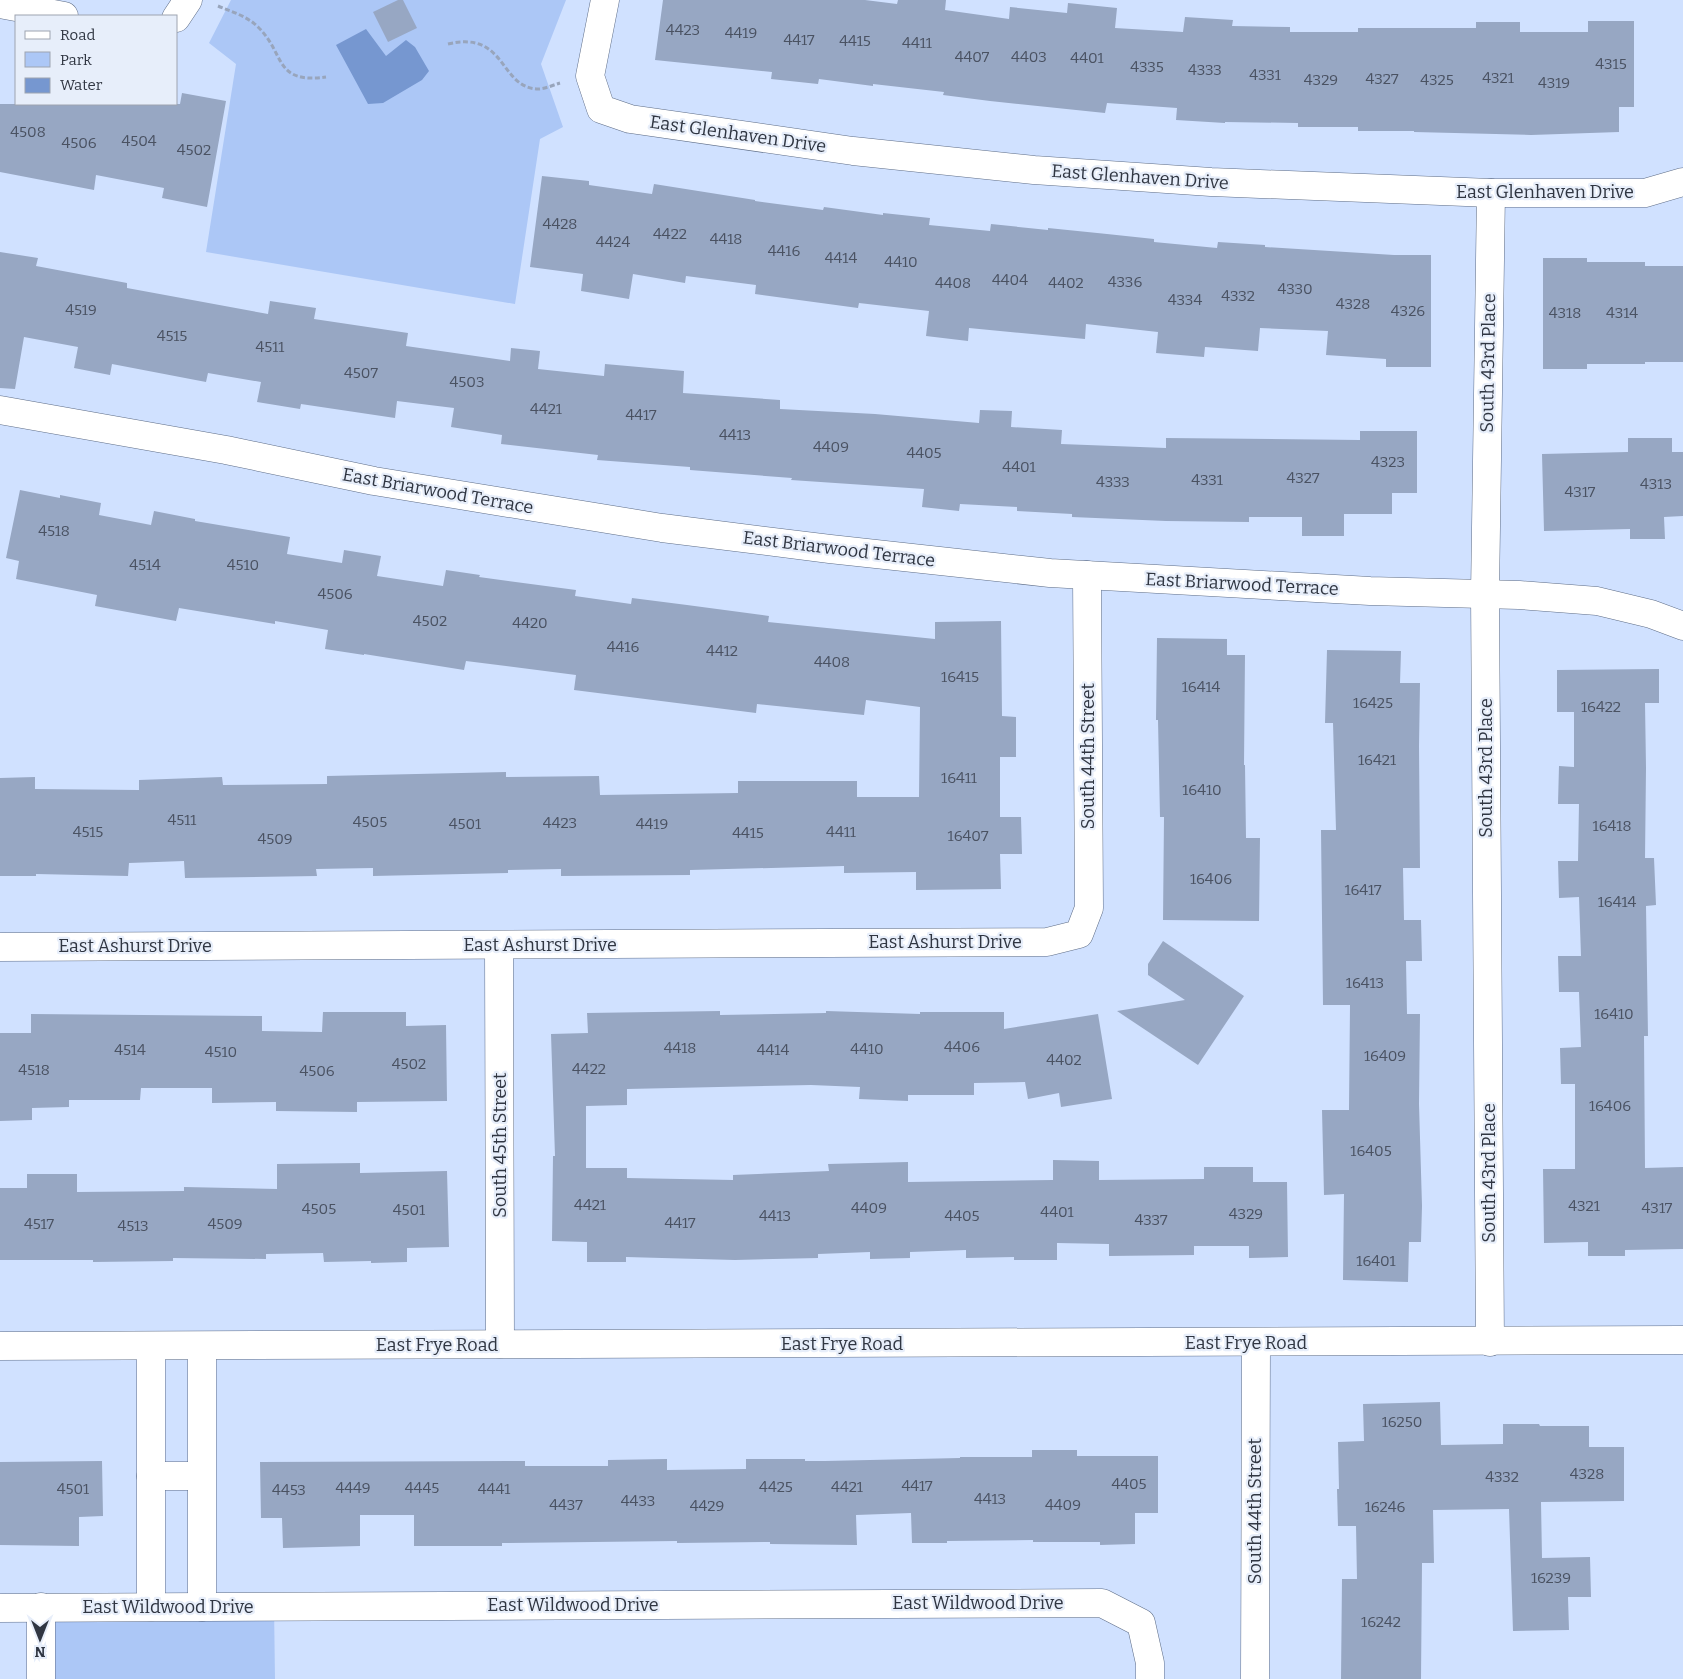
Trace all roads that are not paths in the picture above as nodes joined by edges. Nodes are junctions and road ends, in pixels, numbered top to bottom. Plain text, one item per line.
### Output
1 (605, 0) edge
2 (199, 2) edge
3 (0, 4) edge
4 (59, 15) edge
5 (178, 17) edge
6 (1683, 182) edge
7 (1490, 194) junction
8 (0, 410) edge
9 (1087, 575) junction
10 (1485, 594) junction
11 (1683, 626) edge
12 (1078, 934) joint
13 (499, 945) junction
14 (0, 947) edge
15 (1683, 1340) edge
16 (1490, 1342) junction
17 (1256, 1343) junction
18 (500, 1344) junction
19 (0, 1346) edge
20 (151, 1346) junction
21 (202, 1346) junction
22 (151, 1476) junction
23 (201, 1476) junction
24 (151, 1607) junction
25 (202, 1607) junction
26 (0, 1608) edge
27 (41, 1608) junction
28 (41, 1679) edge
29 (1150, 1679) edge
30 (1255, 1679) edge

1 - 7 street, East Glenhaven Drive
2 - 5 street
3 - 4 street
6 - 7 street, East Glenhaven Drive
7 - 10 street, South 43rd Place
8 - 9 street, East Briarwood Terrace
9 - 10 street, East Briarwood Terrace
9 - 12 street, South 44th Street
10 - 11 street, East Briarwood Terrace
10 - 16 street, South 43rd Place
12 - 13 street, East Ashurst Drive
13 - 14 street, East Ashurst Drive
13 - 18 street, South 45th Street
15 - 16 street, East Frye Road
16 - 17 street, East Frye Road
17 - 18 street, East Frye Road
17 - 30 street, South 44th Street
18 - 21 street, East Frye Road
19 - 20 street, East Frye Road
20 - 21 street, East Frye Road
20 - 22 street
21 - 23 street
22 - 23 street
22 - 24 street
23 - 25 street
24 - 25 street, East Wildwood Drive
24 - 27 street, East Wildwood Drive
25 - 29 street, East Wildwood Drive
26 - 27 street, East Wildwood Drive
27 - 28 street

